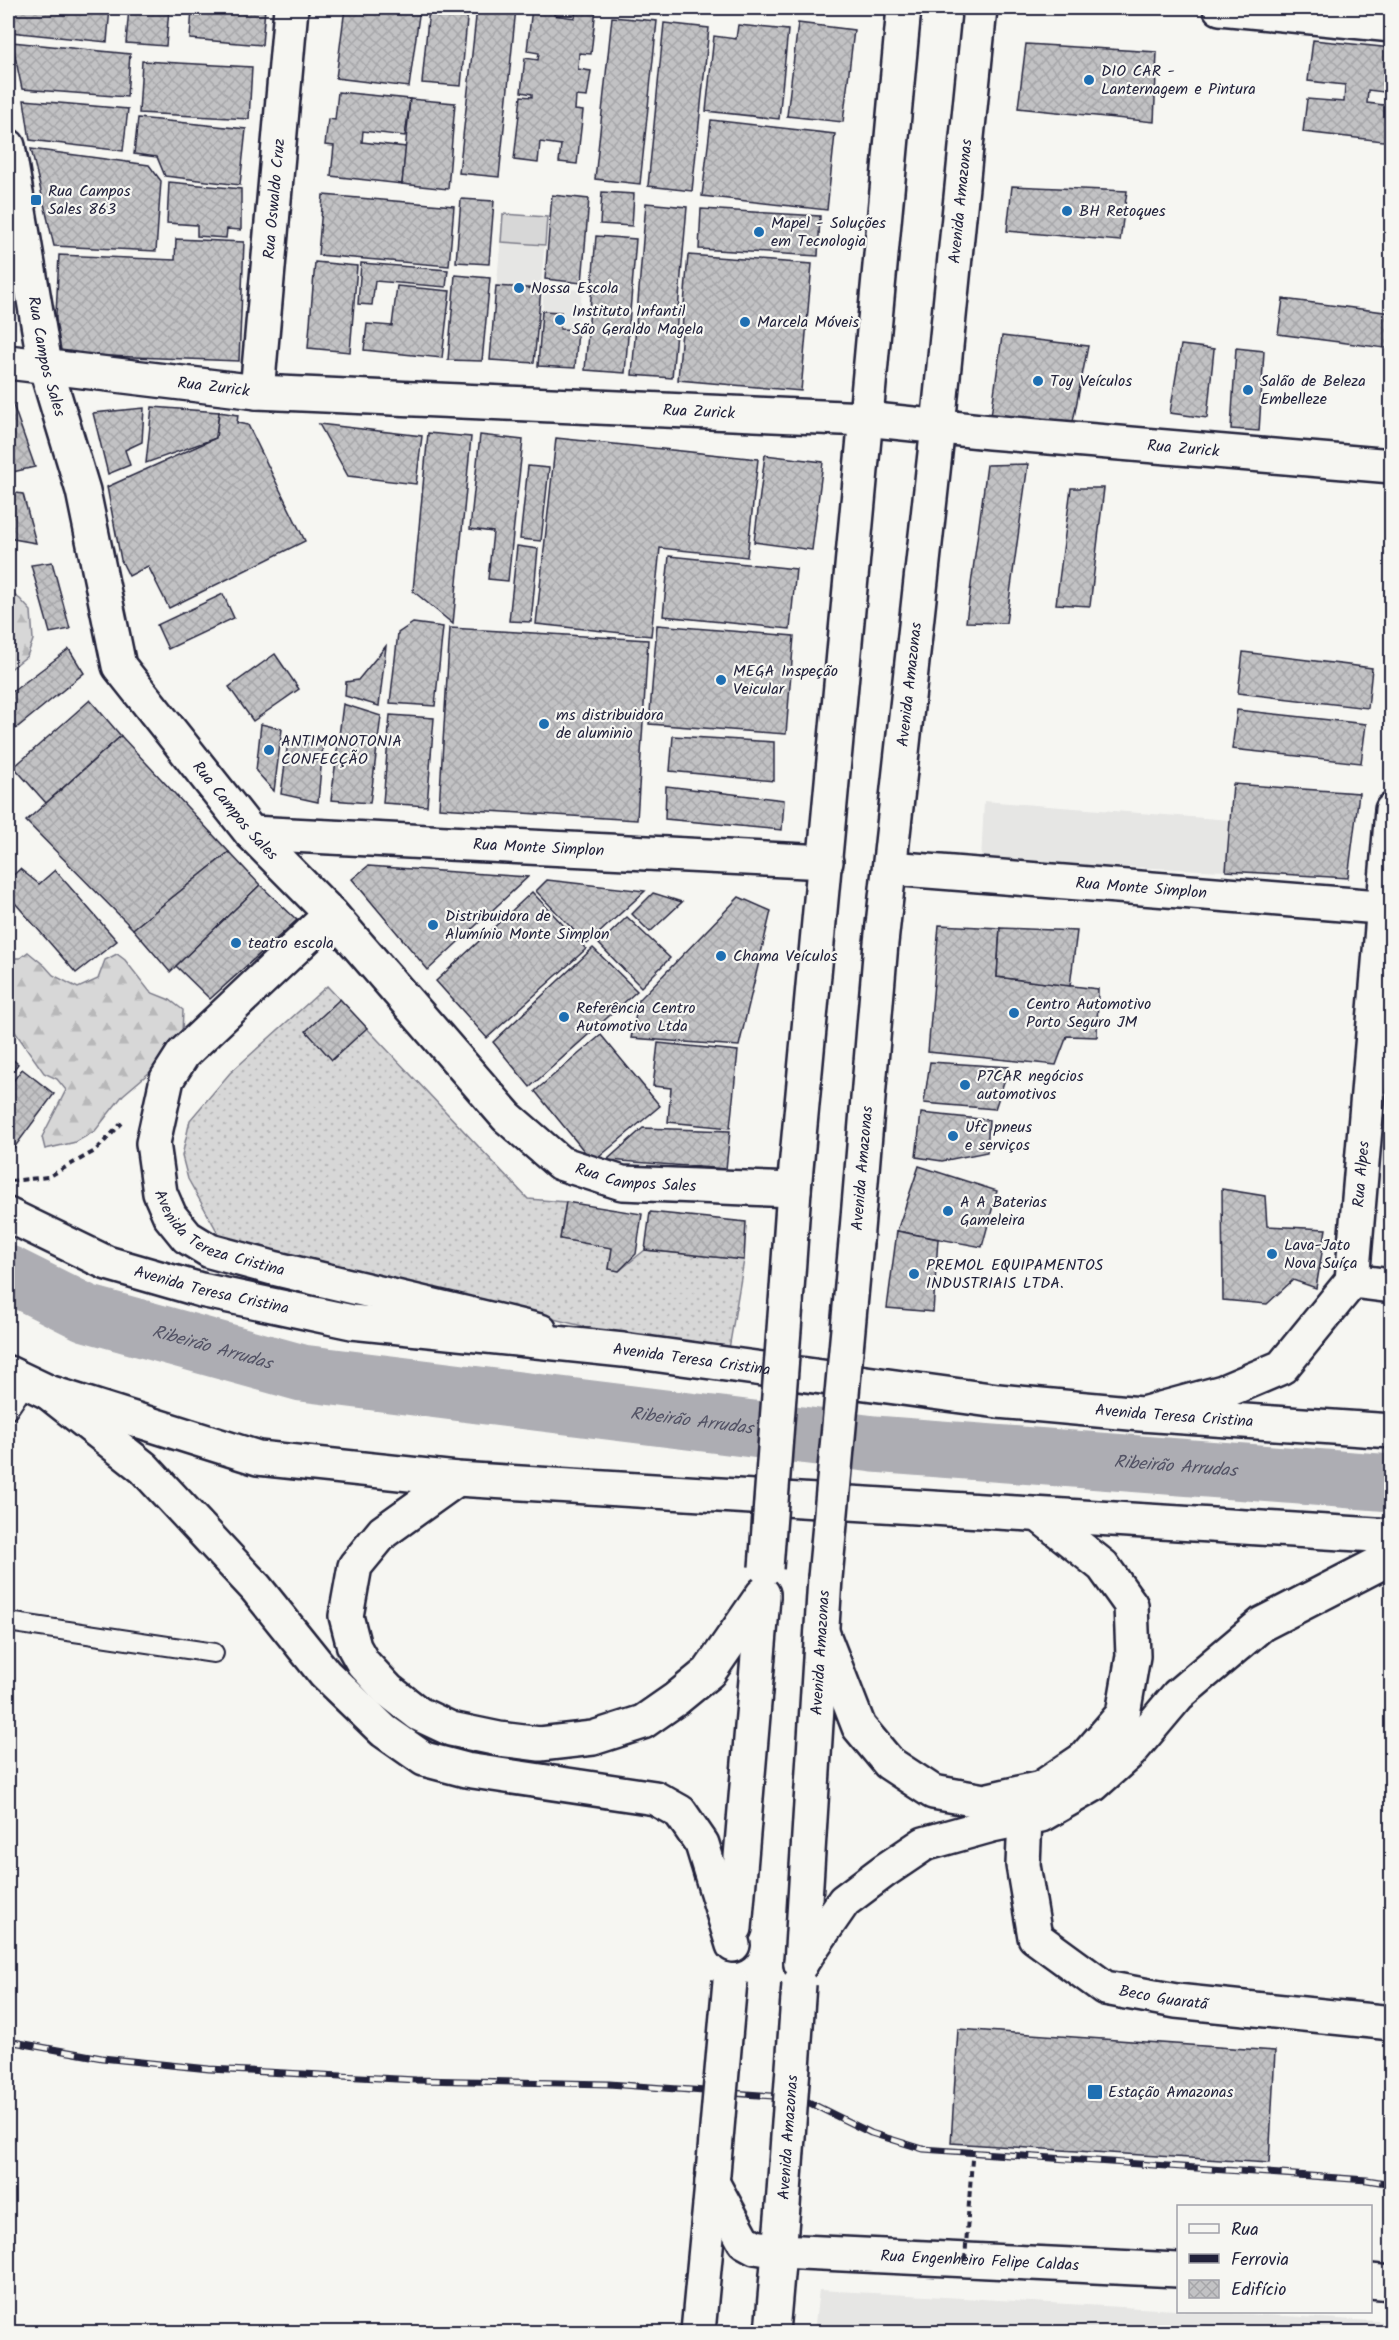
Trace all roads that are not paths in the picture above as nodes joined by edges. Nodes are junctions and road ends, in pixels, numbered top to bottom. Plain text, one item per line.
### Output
1 (291, 8) edge
2 (904, 8) edge
3 (980, 8) edge
4 (1220, 8) edge
5 (1392, 25) edge
6 (8, 146) edge
7 (8, 362) edge
8 (45, 365) junction
9 (257, 392) junction
10 (865, 419) junction
11 (938, 426) junction
12 (1392, 466) edge
13 (1392, 810) edge
14 (251, 833) junction
15 (826, 862) junction
16 (890, 868) junction
17 (1387, 907) edge
18 (331, 914) junction
19 (794, 1190) junction
20 (8, 1215) edge
21 (1352, 1281) junction
22 (1392, 1286) edge
23 (623, 1350) junction
24 (28, 1382) edge
25 (8, 1410) edge
26 (1142, 1414) junction
27 (1392, 1431) edge
28 (457, 1479) junction
29 (1040, 1515) junction
30 (1392, 1536) edge
31 (1392, 1557) edge
32 (765, 1581) junction
33 (8, 1622) edge
34 (822, 1632) junction
35 (213, 1653) dead end
36 (1025, 1818) junction
37 (733, 1945) junction
38 (800, 1974) junction
39 (1392, 2023) edge
40 (712, 2177) junction
41 (780, 2251) junction
42 (1177, 2270) edge
43 (1372, 2281) edge
44 (1392, 2283) edge
45 (698, 2332) edge
46 (772, 2332) edge

1 - 9 main road, Rua Oswaldo Cruz
2 - 10 main road
3 - 11 main road, Avenida Amazonas
4 - 5 main road
6 - 8 main road, Rua Campos Sales
7 - 8 main road, Rua Zurick
8 - 9 main road, Rua Zurick
8 - 14 main road, Rua Campos Sales
9 - 10 main road, Rua Zurick
10 - 11 main road, Rua Zurick
10 - 15 main road
11 - 12 main road, Rua Zurick
11 - 16 main road, Avenida Amazonas
13 - 17 main road, Rua Alpes
14 - 15 main road, Rua Monte Simplon
14 - 18 main road, Rua Campos Sales
15 - 19 main road
16 - 17 main road, Rua Monte Simplon
16 - 34 main road, Avenida Amazonas, bridge
17 - 21 main road, Rua Alpes
18 - 19 main road, Rua Campos Sales
18 - 23 main road, Avenida Tereza Cristina
19 - 32 main road, bridge
20 - 23 main road, Avenida Teresa Cristina
21 - 22 main road
21 - 26 main road
23 - 26 main road, Avenida Teresa Cristina
24 - 25 lane
24 - 28 main road
24 - 37 main road
26 - 27 main road, Avenida Teresa Cristina
28 - 29 main road
28 - 32 main road
29 - 30 main road
29 - 34 main road
31 - 36 main road
32 - 37 main road
33 - 35 lane
34 - 38 main road, Avenida Amazonas
36 - 38 main road
36 - 39 main road, Beco Guaratã
37 - 40 main road, bridge
38 - 41 main road, Avenida Amazonas, bridge
40 - 41 main road, Rua Engenheiro Felipe Caldas
40 - 45 main road
41 - 42 main road, Rua Engenheiro Felipe Caldas
41 - 46 main road, Avenida Amazonas
43 - 44 main road

